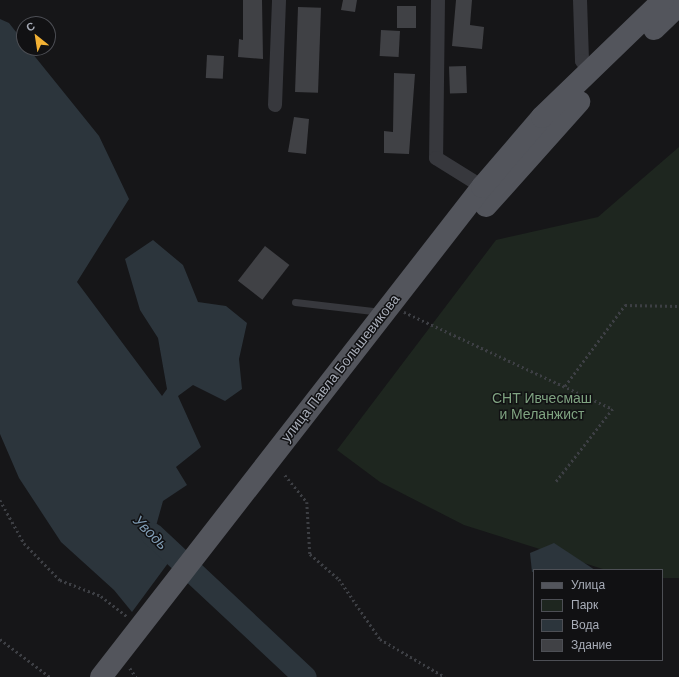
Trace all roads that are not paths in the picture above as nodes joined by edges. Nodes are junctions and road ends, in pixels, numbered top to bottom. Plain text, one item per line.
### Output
1 (279, 0) edge
2 (438, 0) edge
3 (580, 0) edge
4 (663, 0) edge
5 (679, 5) edge
6 (590, 70) junction
7 (274, 105) dead end
8 (488, 191) junction
9 (295, 302) dead end
10 (393, 312) junction
11 (142, 626) junction
12 (122, 672) edge
13 (101, 677) edge

1 - 7 street
2 - 8 street
3 - 6 street
4 - 6 main road, улица Павла Большевикова
5 - 8 main road, улица Павла Большевикова
6 - 8 main road, улица Павла Большевикова
8 - 10 main road, улица Павла Большевикова
9 - 10 lane
10 - 11 main road, улица Павла Большевикова
11 - 12 main road
11 - 13 main road

